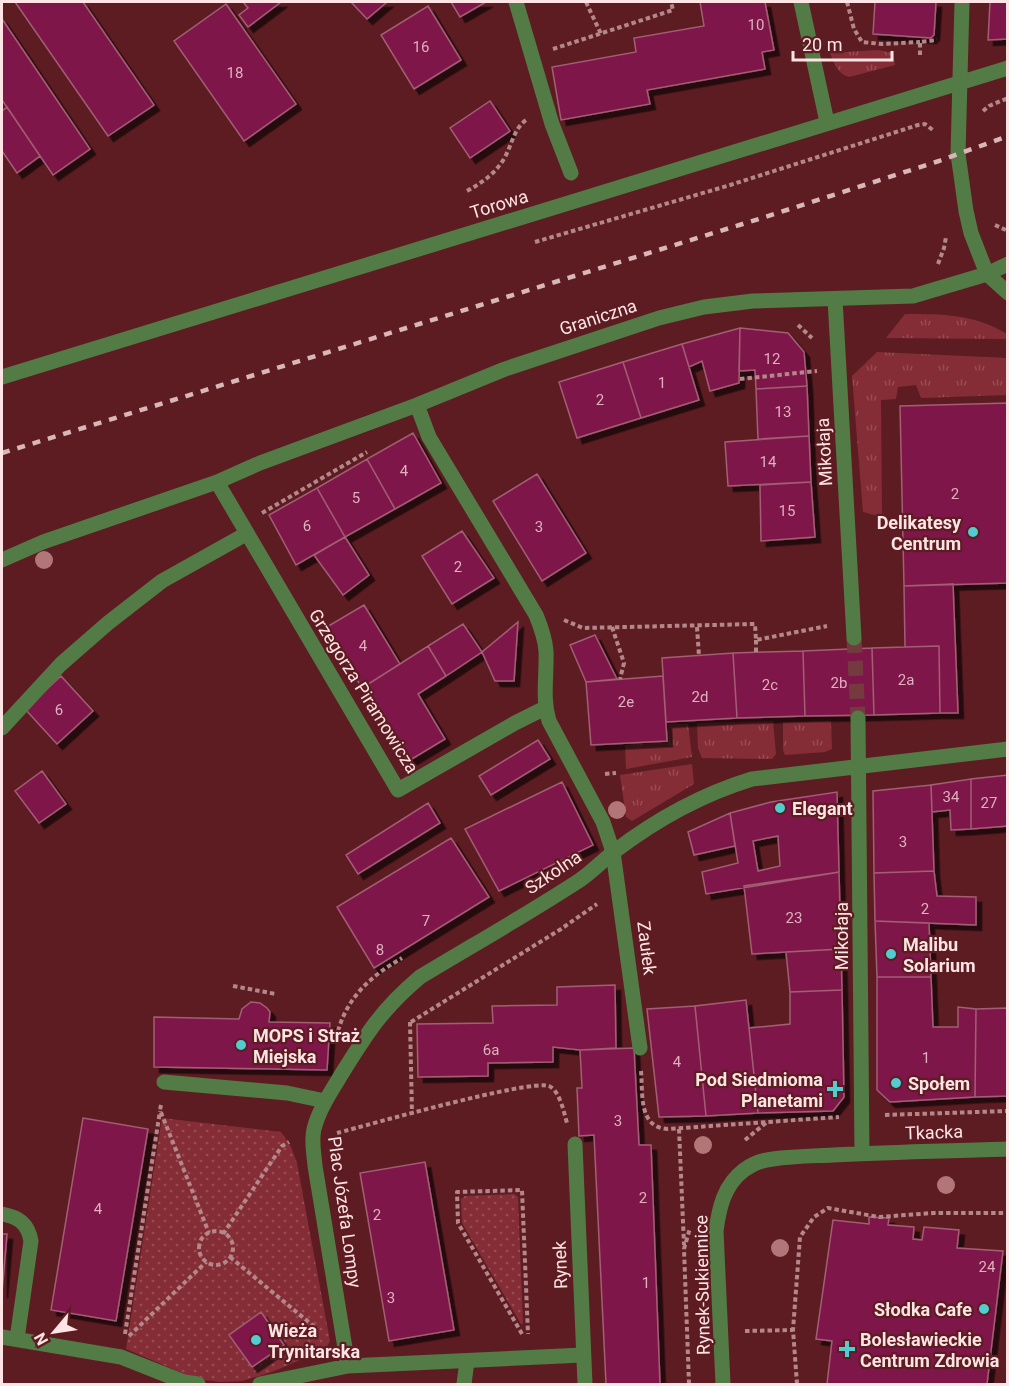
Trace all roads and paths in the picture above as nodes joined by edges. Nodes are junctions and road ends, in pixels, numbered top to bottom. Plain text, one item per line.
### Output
1 (516, 2) edge
2 (586, 2) edge
3 (671, 2) edge
4 (801, 2) edge
5 (847, 2) edge
6 (962, 2) edge
7 (601, 34) junction
8 (940, 35) dead end
9 (920, 42) junction
10 (532, 55) junction
11 (920, 55) dead end
12 (1008, 68) edge
13 (959, 84) junction
14 (546, 104) junction
15 (827, 122) junction
16 (918, 125) dead end
17 (936, 139) dead end
18 (571, 173) dead end
19 (467, 191) dead end
20 (946, 229) dead end
21 (1008, 264) edge
22 (936, 267) dead end
23 (987, 274) junction
24 (1008, 293) edge
25 (835, 299) junction
26 (795, 323) dead end
27 (816, 343) dead end
28 (820, 371) dead end
29 (2, 377) edge
30 (740, 380) dead end
31 (417, 405) junction
32 (374, 448) dead end
33 (217, 482) junction
34 (258, 518) dead end
35 (246, 534) junction
36 (2, 560) edge
37 (554, 616) dead end
38 (827, 626) dead end
39 (612, 627) junction
40 (697, 627) junction
41 (854, 638) tunnel mouth
42 (756, 640) junction
43 (756, 653) dead end
44 (699, 656) dead end
45 (620, 679) dead end
46 (545, 708) junction
47 (858, 718) tunnel mouth
48 (2, 728) edge
49 (1008, 748) edge
50 (859, 766) junction
51 (616, 773) dead end
52 (600, 774) dead end
53 (613, 852) junction
54 (596, 905) dead end
55 (233, 986) dead end
56 (276, 994) dead end
57 (410, 1022) junction
58 (403, 1028) dead end
59 (639, 1048) joint
60 (164, 1082) joint
61 (325, 1101) junction
62 (160, 1110) junction
63 (1008, 1111) edge
64 (412, 1113) junction
65 (884, 1115) dead end
66 (850, 1116) dead end
67 (338, 1126) dead end
68 (679, 1129) junction
69 (336, 1133) junction
70 (312, 1137) junction
71 (575, 1144) joint
72 (1008, 1149) edge
73 (862, 1154) junction
74 (1008, 1213) edge
75 (2, 1214) edge
76 (208, 1233) junction
77 (223, 1234) junction
78 (684, 1249) dead end
79 (206, 1262) junction
80 (539, 1333) dead end
81 (528, 1334) junction
82 (9, 1338) edge
83 (583, 1355) junction
84 (467, 1360) junction
85 (348, 1366) junction
86 (198, 1384) edge
87 (260, 1384) edge
88 (464, 1384) edge
89 (585, 1384) edge
90 (723, 1384) edge
91 (797, 1384) edge

1 - 10 street
2 - 7 path
3 - 7 path
4 - 15 street
5 - 9 path
6 - 13 street
7 - 10 path
8 - 9 path
9 - 11 path
10 - 14 street
12 - 13 street, Torowa
13 - 15 street, Torowa
13 - 23 street
14 - 18 street
14 - 19 path
15 - 29 street, Torowa
16 - 17 path
20 - 22 path
21 - 23 street, Graniczna
23 - 24 street
23 - 25 street, Graniczna
25 - 31 street, Graniczna
25 - 41 street, Mikołaja
26 - 27 path
28 - 30 path
31 - 33 street, Graniczna
31 - 46 street
32 - 34 path
33 - 35 street, Grzegorza Piramowicza
33 - 36 street, Graniczna
35 - 46 street, Grzegorza Piramowicza
35 - 48 street
37 - 39 path
38 - 42 path
39 - 40 path
39 - 45 path
40 - 42 path
40 - 44 path
42 - 43 path
46 - 53 street
47 - 50 street, Mikołaja
49 - 50 street, Szkolna
50 - 53 street, Szkolna
50 - 73 street, Mikołaja
51 - 52 path
53 - 59 street, Zaułek
53 - 61 street, Szkolna
54 - 57 path
55 - 56 path
57 - 58 path
57 - 64 path
59 - 68 path
60 - 61 street
60 - 62 path
61 - 70 street, Plac Józefa Lompy
62 - 76 path
62 - 79 path
63 - 65 path
64 - 69 path
64 - 71 path
66 - 68 path
67 - 69 path
68 - 78 path
69 - 70 path
70 - 77 path
70 - 85 street, Plac Józefa Lompy
71 - 83 street, Rynek
72 - 73 street, Tkacka
73 - 90 street, Rynek-Sukiennice
74 - 91 path
75 - 82 street
76 - 77 path
76 - 79 path
77 - 79 path
80 - 81 path
81 - 81 path
82 - 86 street
83 - 84 street
83 - 89 street, Rynek
84 - 85 street
84 - 88 street
85 - 87 street

